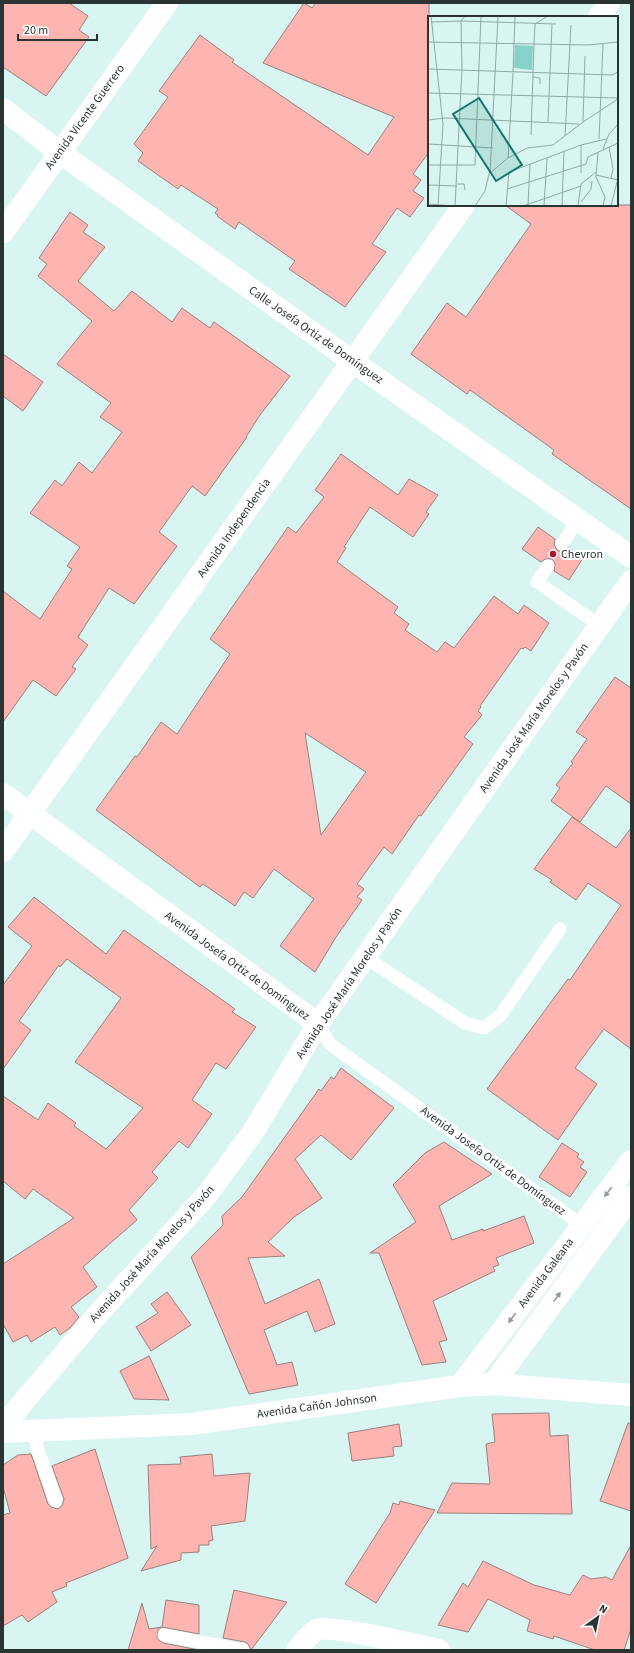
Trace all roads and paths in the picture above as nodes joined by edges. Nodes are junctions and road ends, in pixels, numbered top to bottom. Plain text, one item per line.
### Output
1 (609, 3) edge
2 (159, 6) edge
3 (600, 16) edge
4 (3, 109) edge
5 (59, 152) junction
6 (463, 206) edge
7 (3, 232) edge
8 (352, 362) junction
9 (578, 520) junction
10 (562, 544) dead end
11 (631, 557) edge
12 (548, 566) dead end
13 (631, 581) edge
14 (599, 625) junction
15 (3, 794) edge
16 (30, 814) junction
17 (3, 851) edge
18 (560, 929) dead end
19 (365, 957) junction
20 (318, 1024) junction
21 (631, 1161) edge
22 (631, 1197) edge
23 (583, 1226) junction
24 (493, 1384) junction
25 (460, 1386) junction
26 (631, 1395) edge
27 (3, 1426) edge
28 (34, 1431) junction
29 (3, 1432) edge
30 (56, 1501) dead end
31 (164, 1636) dead end
32 (243, 1650) edge
33 (297, 1650) edge
34 (439, 1650) edge

1 - 3 street
2 - 5 street, Avenida Vicente Guerrero
4 - 5 street, Calle Josefa Ortiz de Domínguez
5 - 7 street, Avenida Vicente Guerrero
5 - 8 street, Calle Josefa Ortiz de Domínguez
6 - 8 street, Avenida Independencia
8 - 9 street, Calle Josefa Ortiz de Domínguez
8 - 16 street, Avenida Independencia
9 - 10 lane
9 - 11 street, Calle Josefa Ortiz de Domínguez
12 - 14 lane
13 - 14 street, Avenida José María Morelos y Pavón
14 - 19 street, Avenida José María Morelos y Pavón
15 - 16 street, Avenida Josefa Ortiz de Domínguez
16 - 17 street, Avenida Independencia
16 - 20 street, Avenida Josefa Ortiz de Domínguez
18 - 19 lane
19 - 20 street, Avenida José María Morelos y Pavón
20 - 23 lane, Avenida Josefa Ortiz de Domínguez
20 - 27 street, Avenida José María Morelos y Pavón
21 -> 23 street, Avenida Galeana
24 -> 22 street, Avenida Galeana
23 -> 25 street, Avenida Galeana
24 - 25 street, Avenida Cañón Johnson
24 - 26 street, Avenida Cañón Johnson
25 - 28 street, Avenida Cañón Johnson
28 - 29 street, Avenida Cañón Johnson
28 - 30 lane
31 - 32 lane
33 - 34 street

